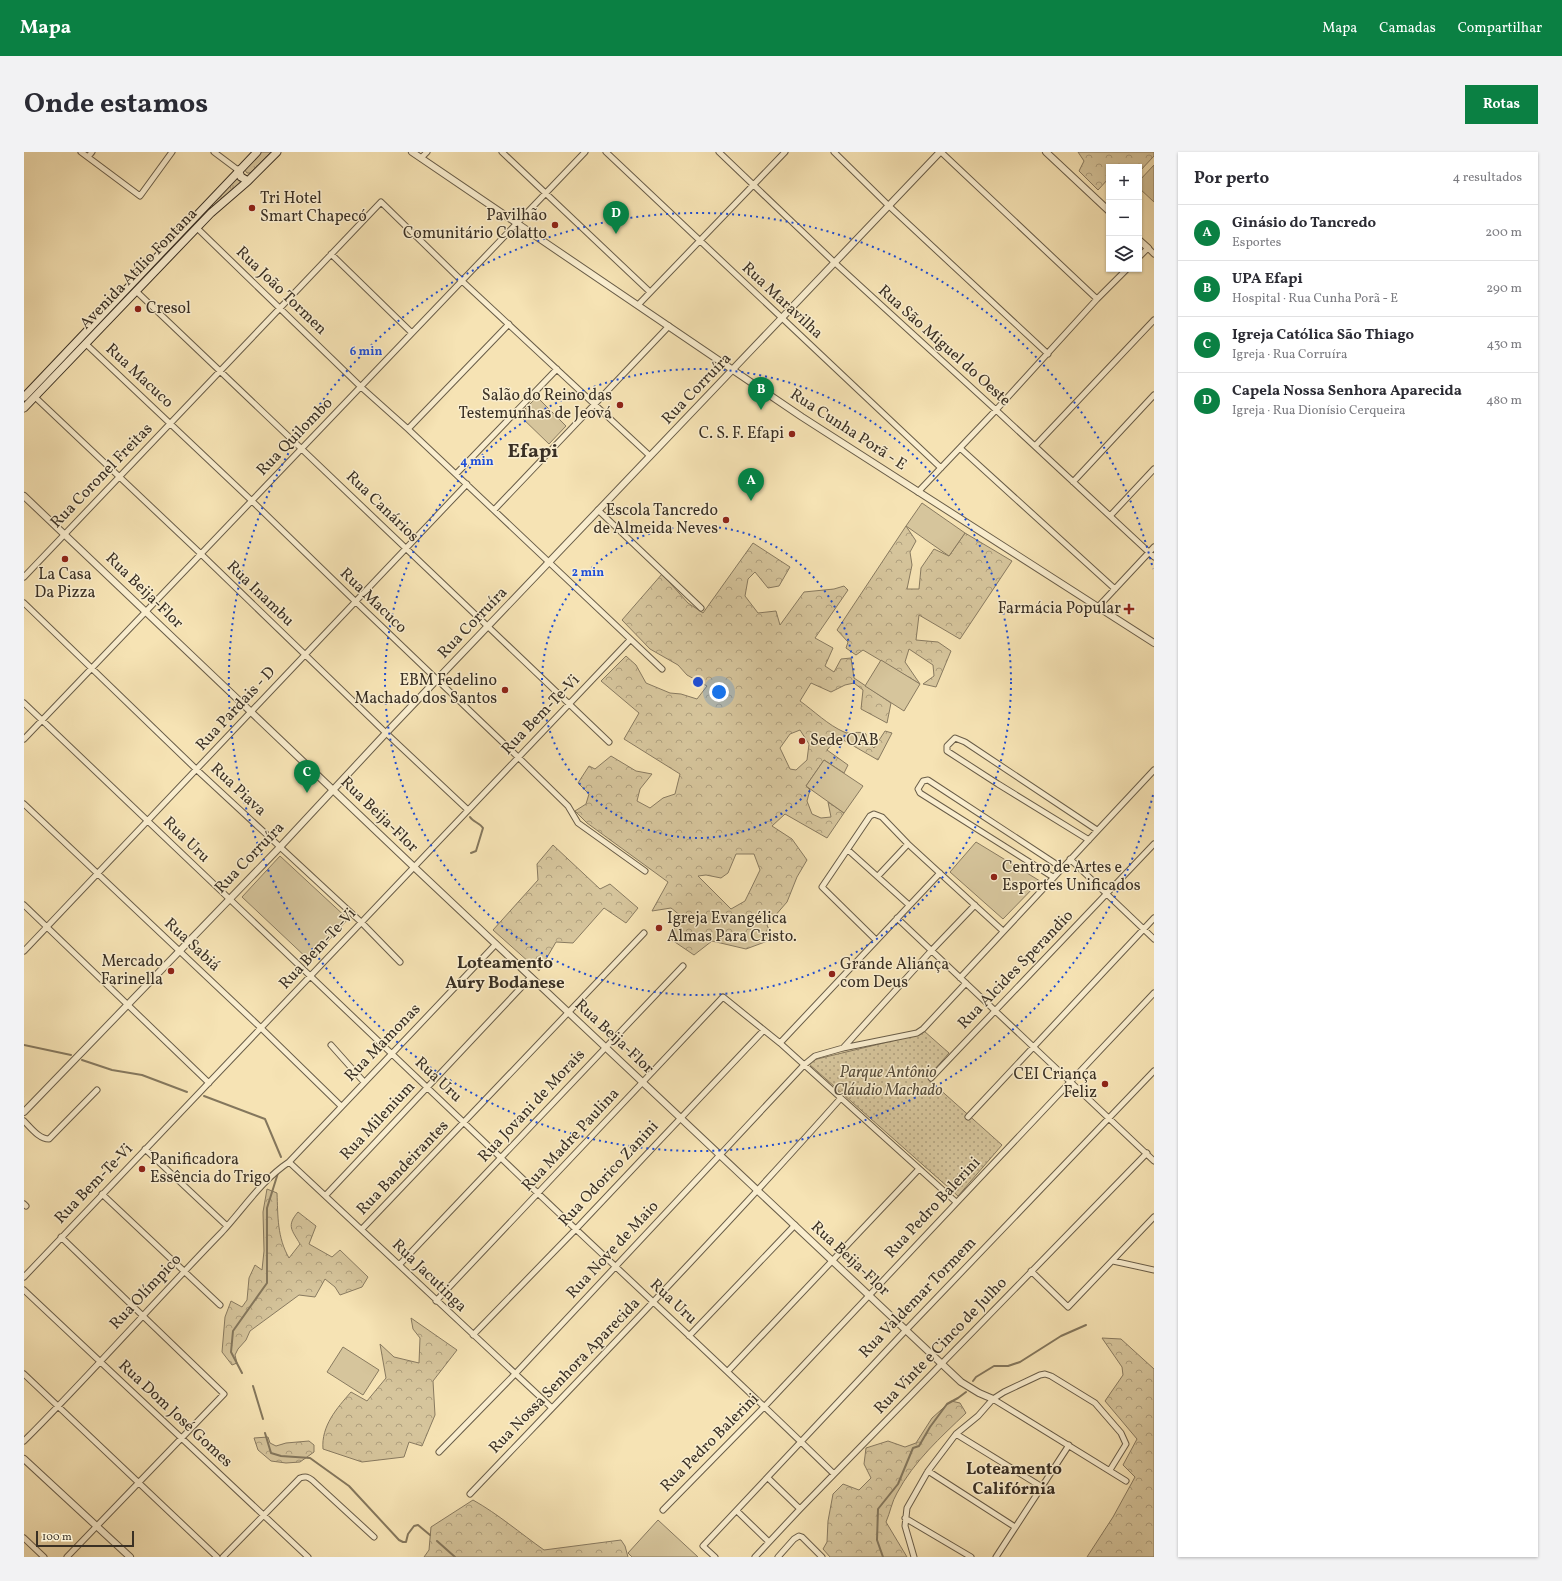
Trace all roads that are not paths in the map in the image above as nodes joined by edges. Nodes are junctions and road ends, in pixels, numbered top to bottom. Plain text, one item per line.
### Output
1 (81, 152) edge
2 (92, 152) edge
3 (172, 152) edge
4 (214, 152) edge
5 (257, 152) edge
6 (277, 152) edge
7 (412, 152) edge
8 (427, 152) edge
9 (502, 152) edge
10 (585, 152) edge
11 (606, 152) edge
12 (719, 152) edge
13 (785, 152) edge
14 (834, 152) edge
15 (941, 152) edge
16 (1046, 152) edge
17 (88, 157) junction
18 (421, 158) junction
19 (238, 170) junction
20 (248, 181) junction
21 (754, 184) junction
22 (546, 193) junction
23 (889, 206) junction
24 (1106, 208) edge
25 (517, 223) junction
26 (198, 228) junction
27 (699, 241) junction
28 (1142, 243) edge
29 (1148, 248) junction
30 (331, 254) junction
31 (1142, 254) edge
32 (1154, 254) edge
33 (834, 262) junction
34 (1124, 272) edge
35 (462, 281) junction
36 (136, 291) junction
37 (650, 292) junction
38 (1097, 299) junction
39 (638, 305) junction
40 (280, 307) junction
41 (781, 318) junction
42 (1154, 320) edge
43 (509, 324) junction
44 (669, 326) junction
45 (412, 333) junction
46 (86, 344) junction
47 (1048, 354) junction
48 (557, 369) junction
49 (733, 370) junction
50 (220, 371) junction
51 (361, 386) junction
52 (1154, 395) edge
53 (24, 397) edge
54 (35, 397) junction
55 (595, 404) junction
56 (24, 408) edge
57 (996, 410) junction
58 (170, 423) junction
59 (408, 429) junction
60 (1035, 446) junction
61 (302, 448) junction
62 (960, 448) junction
63 (650, 456) junction
64 (941, 468) junction
65 (1154, 470) edge
66 (456, 474) junction
67 (119, 476) junction
68 (1073, 482) junction
69 (467, 484) junction
70 (918, 492) junction
71 (24, 496) edge
72 (252, 500) junction
73 (494, 510) junction
74 (598, 510) junction
75 (1110, 516) junction
76 (65, 534) junction
77 (1154, 547) edge
78 (406, 548) junction
79 (1149, 552) junction
80 (201, 554) junction
81 (1154, 557) edge
82 (549, 562) junction
83 (24, 577) edge
84 (1115, 589) junction
85 (356, 602) junction
86 (24, 603) edge
87 (1098, 607) junction
88 (700, 608) dead end
89 (146, 611) junction
90 (488, 627) junction
91 (630, 640) junction
92 (1154, 644) edge
93 (305, 655) junction
94 (91, 669) junction
95 (662, 669) dead end
96 (437, 680) junction
97 (24, 703) edge
98 (569, 704) junction
99 (251, 713) junction
100 (42, 720) junction
101 (386, 733) junction
102 (24, 739) edge
103 (609, 742) dead end
104 (518, 757) junction
105 (197, 770) junction
106 (1154, 770) edge
107 (333, 789) junction
108 (24, 804) edge
109 (468, 810) junction
110 (148, 821) junction
111 (1097, 830) junction
112 (1089, 840) junction
113 (908, 844) junction
114 (1154, 844) edge
115 (280, 847) junction
116 (848, 850) junction
117 (1070, 859) junction
118 (414, 867) junction
119 (1062, 868) junction
120 (645, 871) dead end
121 (940, 873) junction
122 (98, 874) junction
123 (878, 876) junction
124 (1053, 877) junction
125 (1107, 894) junction
126 (228, 899) junction
127 (909, 905) junction
128 (24, 906) edge
129 (975, 906) junction
130 (897, 918) junction
131 (1154, 918) edge
132 (361, 922) junction
133 (47, 927) junction
134 (1144, 929) junction
135 (1003, 931) junction
136 (644, 933) dead end
137 (1154, 939) edge
138 (876, 940) junction
139 (496, 944) junction
140 (24, 951) edge
141 (178, 951) junction
142 (931, 951) junction
143 (400, 962) dead end
144 (683, 966) dead end
145 (310, 976) junction
146 (531, 977) junction
147 (960, 978) junction
148 (966, 983) junction
149 (1154, 993) edge
150 (128, 1004) junction
151 (995, 1010) junction
152 (569, 1012) junction
153 (261, 1028) junction
154 (764, 1030) junction
155 (780, 1043) junction
156 (331, 1045) dead end
157 (606, 1046) junction
158 (1033, 1047) junction
159 (843, 1048) junction
160 (391, 1054) junction
161 (804, 1065) junction
162 (1154, 1071) edge
163 (930, 1078) dead end
164 (364, 1082) junction
165 (644, 1082) junction
166 (1070, 1082) junction
167 (209, 1083) junction
168 (427, 1088) junction
169 (98, 1090) dead end
170 (840, 1099) junction
171 (341, 1106) junction
172 (24, 1112) edge
173 (682, 1117) junction
174 (968, 1117) dead end
175 (1108, 1118) junction
176 (24, 1121) edge
177 (464, 1123) junction
178 (145, 1149) junction
179 (1147, 1153) junction
180 (721, 1155) junction
181 (501, 1159) junction
182 (1154, 1161) edge
183 (289, 1162) junction
184 (919, 1169) junction
185 (758, 1190) junction
186 (539, 1193) junction
187 (102, 1194) junction
188 (326, 1195) junction
189 (956, 1202) junction
190 (1154, 1217) edge
191 (795, 1225) junction
192 (227, 1226) junction
193 (362, 1229) junction
194 (576, 1229) junction
195 (61, 1237) junction
196 (832, 1260) junction
197 (1113, 1260) junction
198 (400, 1264) junction
199 (616, 1266) junction
200 (1154, 1270) edge
201 (183, 1271) junction
202 (1031, 1271) junction
203 (24, 1277) edge
204 (24, 1290) edge
205 (869, 1295) junction
206 (436, 1301) junction
207 (653, 1302) junction
208 (220, 1305) dead end
209 (142, 1316) junction
210 (906, 1330) junction
211 (473, 1335) junction
212 (689, 1336) junction
213 (99, 1361) junction
214 (942, 1364) junction
215 (728, 1370) junction
216 (516, 1373) junction
217 (24, 1374) edge
218 (993, 1399) junction
219 (58, 1406) junction
220 (765, 1406) junction
221 (552, 1408) junction
222 (956, 1434) junction
223 (182, 1438) junction
224 (24, 1441) edge
225 (801, 1441) junction
226 (1069, 1445) junction
227 (439, 1452) dead end
228 (24, 1459) edge
229 (1110, 1470) junction
230 (928, 1471) junction
231 (834, 1474) junction
232 (768, 1478) junction
233 (1126, 1481) dead end
234 (139, 1483) junction
235 (1042, 1487) junction
236 (470, 1494) dead end
237 (800, 1509) junction
238 (663, 1510) dead end
239 (737, 1511) junction
240 (264, 1516) junction
241 (905, 1518) junction
242 (96, 1527) junction
243 (1015, 1527) junction
244 (374, 1537) dead end
245 (24, 1538) edge
246 (770, 1542) junction
247 (44, 1557) edge
248 (67, 1557) edge
249 (130, 1557) edge
250 (217, 1557) edge
251 (223, 1557) edge
252 (308, 1557) edge
253 (715, 1557) edge
254 (755, 1557) edge
255 (778, 1557) edge
256 (822, 1557) edge
257 (914, 1557) edge
258 (971, 1557) edge
259 (996, 1557) edge

1 - 17 street
2 - 17 street
3 - 17 street
4 - 19 street
5 - 19 main road, Avenida Atílio Fontana
6 - 20 main road, Avenida Atílio Fontana
7 - 18 street, Rua Cunha Porã - E
8 - 18 street
9 - 22 street
10 - 22 street, Rua Quilombo
11 - 27 street, Rua Maravilha
12 - 21 street, Rua São Miguel do Oeste
13 - 21 street
14 - 23 street
15 - 23 street, Rua Corruíra
15 - 38 street
16 - 24 street
18 - 25 street, Rua Cunha Porã - E
19 - 20 main road
19 - 53 main road, Avenida Atílio Fontana
20 - 26 main road, Avenida Atílio Fontana
21 - 27 street
21 - 33 street, Rua São Miguel do Oeste
22 - 25 street, Rua Quilombo
22 - 37 street
23 - 33 street, Rua Corruíra
23 - 47 street
25 - 35 street, Rua Quilombo
25 - 39 street, Rua Cunha Porã - E
26 - 36 main road, Avenida Atílio Fontana
26 - 40 street, Rua João Tormen
27 - 37 street
27 - 41 street, Rua Maravilha
28 - 29 street
29 - 31 street
29 - 32 street
30 - 35 street, Rua Coronel Freitas
30 - 40 street, Rua Coronel Freitas
30 - 45 street
33 - 41 street, Rua Corruíra
33 - 57 street, Rua São Miguel do Oeste
34 - 38 street
35 - 43 street
35 - 45 street, Rua Quilombo
36 - 46 main road, Avenida Atílio Fontana
36 - 50 street, Rua Canários
37 - 39 street
38 - 47 street
39 - 44 street, Rua Cunha Porã - E
40 - 50 street, Rua Coronel Freitas
40 - 51 street, Rua João Tormen
41 - 49 street, Rua Corruíra
41 - 64 street, Rua Maravilha
42 - 60 street
43 - 48 street
43 - 59 street
44 - 49 street, Rua Cunha Porã - E
44 - 55 street
45 - 51 street, Rua Quilombo
46 - 54 main road, Avenida Atílio Fontana
46 - 58 street, Rua Macuco
47 - 57 street
48 - 55 street
48 - 66 street
49 - 63 street, Rua Corruíra
49 - 70 street, Rua Cunha Porã - E
50 - 58 street, Rua Coronel Freitas
50 - 61 street, Rua Canários
51 - 59 street, Rua João Tormen
51 - 61 street, Rua Quilombo
52 - 68 street
54 - 56 main road, Avenida Atílio Fontana
54 - 67 street, Rua Inambu
55 - 63 street
55 - 73 street
57 - 60 street, Rua São Miguel do Oeste
57 - 62 street
58 - 67 street, Rua Coronel Freitas
58 - 72 street, Rua Macuco
59 - 66 street, Rua João Tormen
60 - 68 street, Rua São Miguel do Oeste
61 - 72 street, Rua Quilombo
61 - 78 street, Rua Canários
62 - 64 street
62 - 84 street
63 - 74 street, Rua Corruíra
64 - 70 street
65 - 75 street
66 - 69 street, Rua João Tormen
67 - 76 street, Rua Coronel Freitas
67 - 80 street, Rua Inambu
68 - 75 street, Rua São Miguel do Oeste
69 - 73 street, Rua João Tormen
69 - 78 street, Rua Pardais - D
70 - 87 street, Rua Cunha Porã - E
71 - 76 street, Rua Beija-Flor
72 - 80 street, Rua Quilombo
72 - 85 street, Rua Macuco
73 - 82 street, Rua João Tormen
74 - 82 street, Rua Corruíra
74 - 88 street
75 - 79 street, Rua São Miguel do Oeste
76 - 83 street, Rua Coronel Freitas
76 - 89 street, Rua Beija-Flor
77 - 79 street
78 - 85 street, Rua Pardais - D
78 - 90 street, Rua Canários
79 - 81 street, Rua São Miguel do Oeste
79 - 84 street
80 - 89 street, Rua Quilombo
80 - 93 street, Rua Inambu
82 - 90 street, Rua Corruíra
82 - 91 street, Rua João Tormen
84 - 87 street
85 - 93 street, Rua Pardais - D
85 - 96 street, Rua Macuco
86 - 94 street, Rua Piava
87 - 92 street, Rua Cunha Porã - E
89 - 94 street, Rua Quilombo
89 - 99 street, Rua Beija-Flor
90 - 96 street, Rua Corruíra
90 - 98 street, Rua Canários
91 - 95 street, Rua João Tormen
91 - 98 street, Rua Bem-Te-Vi
93 - 99 street, Rua Pardais - D
93 - 101 street, Rua Inambu
94 - 100 street, Rua Quilombo
94 - 105 street, Rua Piava
96 - 101 street, Rua Corruíra
96 - 104 street, Rua Macuco
97 - 100 street, Rua Uru
98 - 103 street, Rua Canários
98 - 104 street, Rua Bem-Te-Vi
99 - 105 street, Rua Pardais - D
99 - 107 street, Rua Beija-Flor
100 - 102 street, Rua Quilombo
100 - 110 street, Rua Uru
101 - 107 street, Rua Corruíra
101 - 109 street, Rua Inambu
104 - 109 street, Rua Bem-Te-Vi
104 - 120 street, Rua Macuco
105 - 110 street, Rua Pardais - D
105 - 115 street, Rua Piava
106 - 111 street
107 - 115 street, Rua Corruíra
107 - 118 street, Rua Beija-Flor
108 - 122 street, Rua Sabiá
109 - 118 street, Rua Bem-Te-Vi
110 - 122 street, Rua Pardais - D
110 - 126 street, Rua Uru
111 - 112 street
111 - 112 street
112 - 117 street
113 - 116 street
113 - 121 street
113 - 123 street
114 - 125 street, Rua Alcides Sperandio
115 - 126 street, Rua Corruíra
115 - 132 street, Rua Piava
116 - 123 street
116 - 138 street
117 - 119 street
117 - 125 street
118 - 132 street, Rua Bem-Te-Vi
118 - 139 street, Rua Beija-Flor
119 - 124 street
119 - 124 street
121 - 127 street
121 - 129 street
122 - 133 street, Rua Pardais - D
122 - 141 street, Rua Sabiá
123 - 127 street
124 - 135 street
125 - 134 street
125 - 151 street, Rua Alcides Sperandio
126 - 141 street, Rua Corruíra
126 - 145 street, Rua Uru
127 - 130 street
128 - 133 street
129 - 135 street
129 - 142 street
130 - 138 street
130 - 142 street
131 - 134 street
132 - 143 street, Rua Piava
132 - 145 street, Rua Bem-Te-Vi
133 - 140 street, Rua Pardais - D
133 - 150 street
134 - 137 street
134 - 158 street
135 - 147 street
136 - 152 street, Rua Bandeirantes
138 - 155 street
139 - 146 street, Rua Beija-Flor
139 - 160 street, Rua Mamonas
141 - 150 street, Rua Corruíra
141 - 153 street, Rua Sabiá
142 - 147 street
142 - 159 street
144 - 157 street, Rua Jovani de Morais
145 - 153 street, Rua Bem-Te-Vi
145 - 160 street, Rua Uru
146 - 152 street, Rua Beija-Flor
146 - 168 street, Rua Milenium
147 - 148 street
148 - 151 street
148 - 159 street, Rua Nove de Maio
149 - 166 street, Rua Pedro Balerini
150 - 167 street
150 - 172 street, Rua Corruíra
151 - 158 street
151 - 163 street, Rua Alcides Sperandio
152 - 157 street, Rua Beija-Flor
152 - 177 street, Rua Bandeirantes
153 - 167 street, Rua Bem-Te-Vi
153 - 171 street, Rua Sabiá
154 - 155 street
154 - 165 street, Rua Madre Paulina
154 - 173 street, Rua Odorico Zanini
155 - 161 street
156 - 164 street
157 - 165 street, Rua Beija-Flor
157 - 181 street, Rua Jovani de Morais
158 - 166 street
158 - 174 street
159 - 161 street, Rua Nove de Maio
160 - 164 street, Rua Mamonas
160 - 168 street, Rua Uru
161 - 170 street
161 - 180 street, Rua Nove de Maio
162 - 175 street, Rua Valdemar Tormem
164 - 171 street, Rua Mamonas
165 - 173 street, Rua Beija-Flor
165 - 186 street, Rua Madre Paulina
166 - 175 street
166 - 189 street, Rua Pedro Balerini
167 - 178 street, Rua Bem-Te-Vi
168 - 177 street, Rua Uru
168 - 188 street, Rua Milenium
169 - 176 street
170 - 184 street
170 - 185 street, Rua Nossa Senhora Aparecida
171 - 183 street, Rua Mamonas
173 - 180 street, Rua Beija-Flor
173 - 194 street, Rua Odorico Zanini
175 - 179 street
175 - 210 street, Rua Valdemar Tormem
177 - 181 street, Rua Uru
177 - 193 street, Rua Bandeirantes
178 - 187 street, Rua Bem-Te-Vi
178 - 192 street
179 - 182 street
179 - 202 street, Rua Vinte e Cinco de Julho
180 - 185 street, Rua Beija-Flor
180 - 199 street, Rua Nove de Maio
181 - 186 street, Rua Uru
181 - 198 street, Rua Jovani de Morais
183 - 188 street, Rua Jacutinga
183 - 192 street, Rua Olímpico
184 - 189 street
184 - 196 street
185 - 191 street, Rua Beija-Flor
185 - 207 street, Rua Nossa Senhora Aparecida
186 - 194 street, Rua Uru
186 - 206 street, Rua Madre Paulina
187 - 195 street, Rua Bem-Te-Vi
187 - 201 street
188 - 193 street, Rua Jacutinga
189 - 205 street, Rua Pedro Balerini
190 - 197 street
191 - 196 street, Rua Beija-Flor
191 - 212 street
192 - 201 street, Rua Olímpico
193 - 198 street, Rua Jacutinga
194 - 199 street, Rua Uru
194 - 211 street, Rua Odorico Zanini
195 - 203 street, Rua Bem-Te-Vi
195 - 209 street
196 - 205 street, Rua Beija-Flor
196 - 215 street
197 - 200 street
197 - 202 street
198 - 206 street, Rua Jacutinga
199 - 207 street, Rua Uru
199 - 216 street, Rua Nove de Maio
201 - 208 street
201 - 209 street, Rua Olímpico
202 - 214 street, Rua Vinte e Cinco de Julho
204 - 213 street, Rua Dom José Gomes
205 - 210 street, Rua Beija-Flor
205 - 220 street, Rua Pedro Balerini
206 - 211 street, Rua Jacutinga
207 - 212 street, Rua Uru
207 - 221 street, Rua Nossa Senhora Aparecida
209 - 213 street, Rua Olímpico
209 - 223 street
210 - 214 street, Rua Beija-Flor
210 - 225 street, Rua Valdemar Tormem
211 - 216 street, Rua Jacutinga
212 - 215 street, Rua Uru
213 - 219 street, Rua Olímpico
213 - 223 street, Rua Dom José Gomes
214 - 218 street, Rua Beija-Flor
214 - 231 street, Rua Vinte e Cinco de Julho
215 - 220 street, Rua Uru
216 - 221 street, Rua Jacutinga
216 - 227 street, Rua Nove de Maio
217 - 219 street
218 - 222 street
218 - 226 street, Rua Beija-Flor
218 - 229 street
219 - 224 street, Rua Olímpico
219 - 234 street
220 - 225 street, Rua Uru
220 - 238 street, Rua Pedro Balerini
221 - 236 street, Rua Nossa Senhora Aparecida
222 - 230 street
222 - 235 street
223 - 234 street
223 - 240 street, Rua Dom José Gomes
225 - 231 street, Rua Uru
225 - 232 street, Rua Valdemar Tormem
226 - 229 street, Rua Beija-Flor
226 - 235 street
228 - 242 street
229 - 233 street, Rua Beija-Flor
230 - 241 street
230 - 243 street
231 - 237 street, Rua Vinte e Cinco de Julho
232 - 237 street
232 - 239 street, Rua Valdemar Tormem
234 - 242 street
234 - 250 street
235 - 243 street
237 - 246 street, Rua Vinte e Cinco de Julho
239 - 246 street
239 - 253 street, Rua Valdemar Tormem
240 - 244 street
240 - 251 street
240 - 252 street, Rua Dom José Gomes
241 - 257 street
241 - 258 street
242 - 248 street
242 - 249 street
243 - 259 street
245 - 247 street
246 - 254 street, Rua Vinte e Cinco de Julho
255 - 256 street

